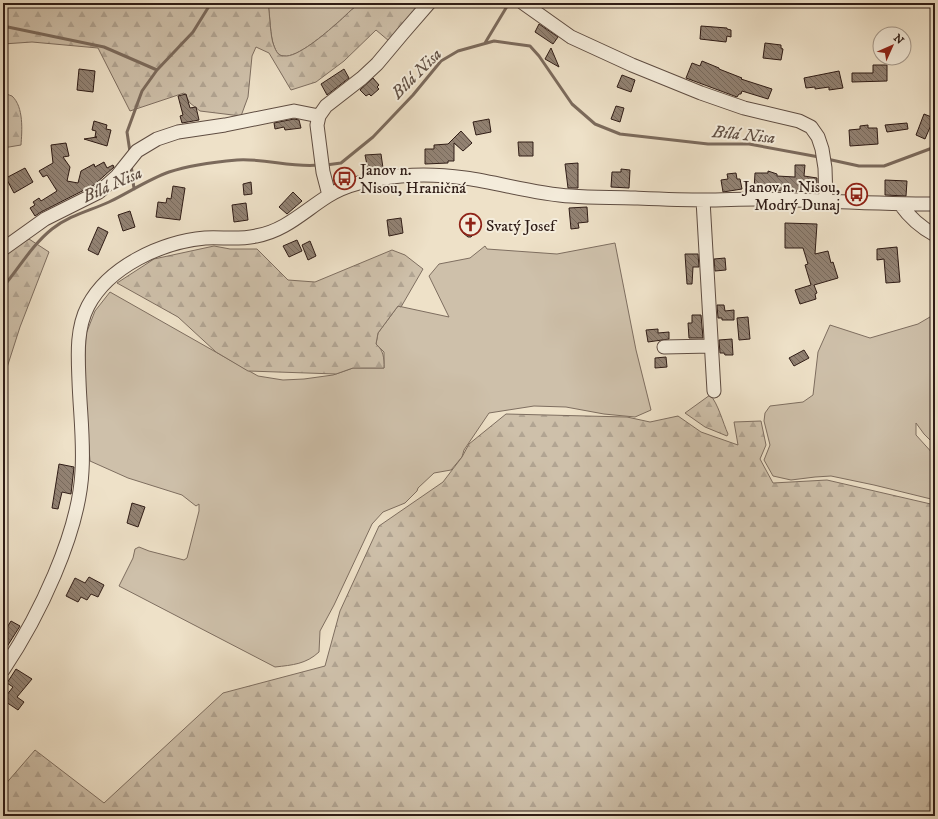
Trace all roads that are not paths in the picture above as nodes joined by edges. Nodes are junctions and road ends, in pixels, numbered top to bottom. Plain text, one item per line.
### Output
1 (429, 3) edge
2 (523, 3) edge
3 (319, 116) junction
4 (329, 195) junction
5 (703, 200) junction
6 (826, 201) junction
7 (900, 204) junction
8 (935, 204) edge
9 (935, 235) edge
10 (3, 249) edge
11 (711, 346) junction
12 (664, 347) dead end
13 (714, 391) dead end
14 (3, 670) edge

1 - 3 street
2 - 6 street
3 - 4 street
3 - 10 street
4 - 5 street
4 - 14 street
5 - 6 street
5 - 11 street
6 - 7 street
7 - 8 street
7 - 9 street
11 - 12 street
11 - 13 street

